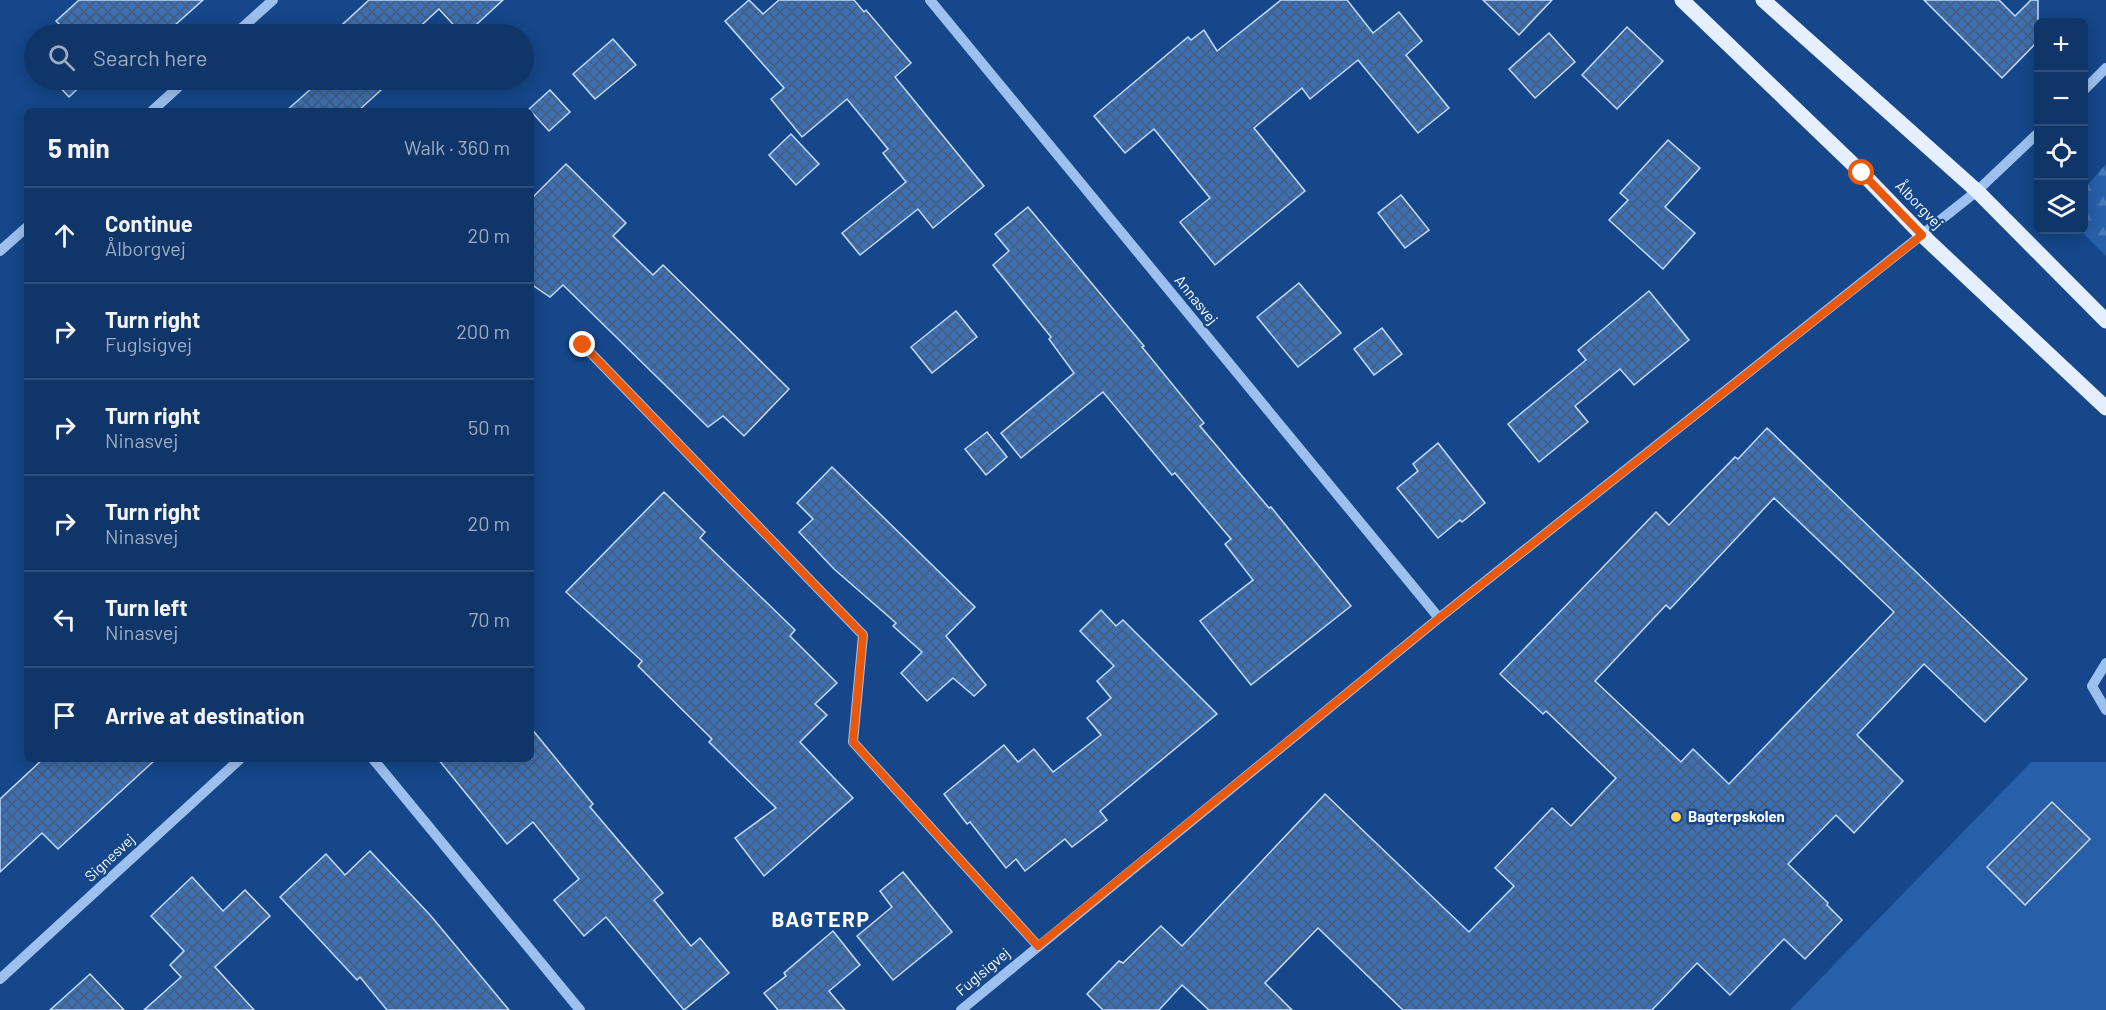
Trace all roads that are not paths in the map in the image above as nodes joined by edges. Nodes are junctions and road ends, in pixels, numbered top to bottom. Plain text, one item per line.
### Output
1 (273, 0) edge
2 (930, 0) edge
3 (1682, 0) edge
4 (1763, 0) edge
5 (246, 24) edge
6 (2106, 68) edge
7 (2088, 86) edge
8 (175, 90) edge
9 (155, 108) edge
10 (2034, 137) edge
11 (1977, 191) junction
12 (24, 230) edge
13 (1922, 235) junction
14 (0, 252) edge
15 (2106, 321) edge
16 (583, 345) dead end
17 (2106, 408) edge
18 (1439, 618) junction
19 (2106, 663) edge
20 (2106, 710) edge
21 (237, 762) edge
22 (375, 762) edge
23 (1038, 946) junction
24 (0, 980) edge
25 (580, 1010) edge
26 (961, 1010) edge

1 - 5 street
2 - 18 street, Annasvej
3 - 13 main road, Ålborgvej
4 - 11 main road
6 - 7 street
8 - 9 street
10 - 11 street, Fuglsigvej
11 - 13 street, Fuglsigvej
11 - 15 main road
12 - 14 street
13 - 17 main road, Ålborgvej
13 - 18 street, Fuglsigvej
16 - 23 street
18 - 23 street, Fuglsigvej
19 - 20 street
21 - 24 street, Signesvej
22 - 25 street
23 - 26 street, Fuglsigvej

